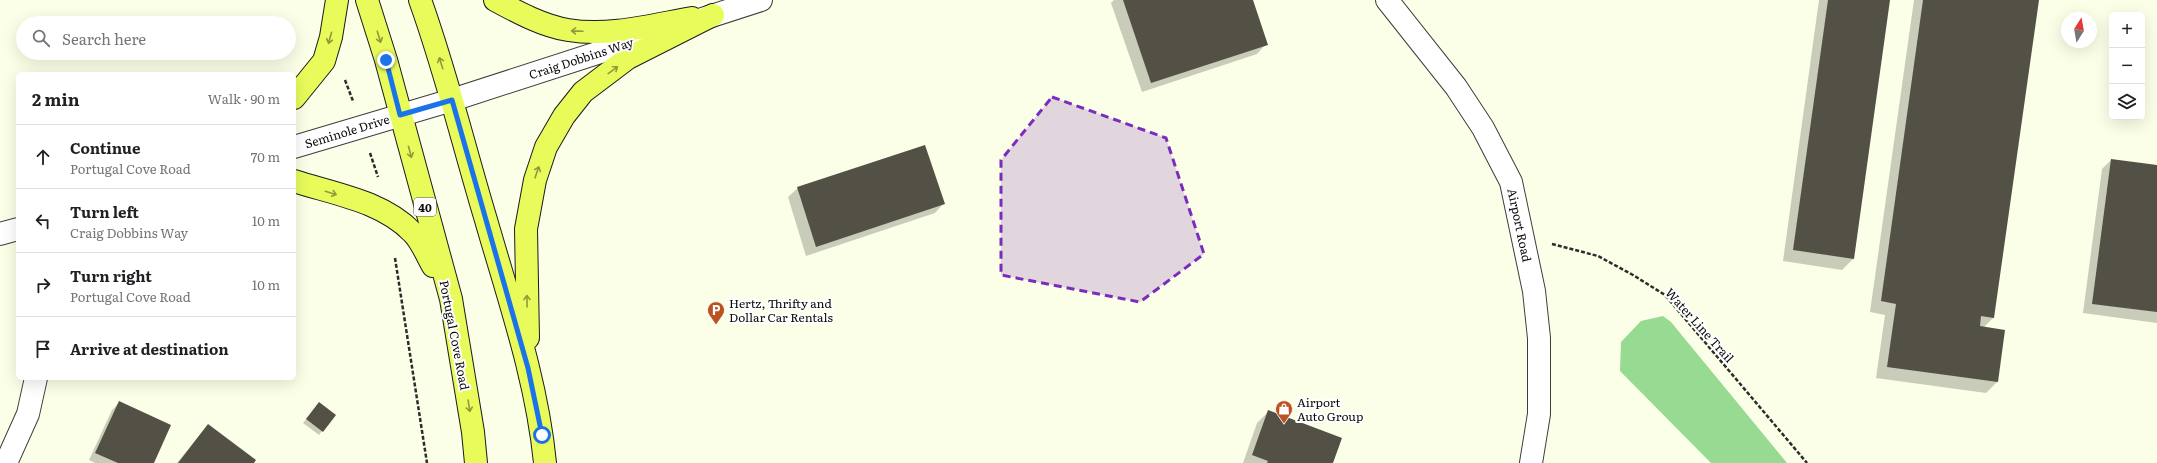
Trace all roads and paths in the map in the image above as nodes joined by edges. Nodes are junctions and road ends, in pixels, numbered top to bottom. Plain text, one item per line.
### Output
1 (337, 0) edge
2 (367, 0) edge
3 (420, 0) edge
4 (495, 0) edge
5 (761, 0) edge
6 (1387, 0) edge
7 (713, 15) junction
8 (296, 96) edge
9 (452, 100) junction
10 (400, 115) junction
11 (296, 146) edge
12 (296, 182) edge
13 (16, 230) edge
14 (0, 234) edge
15 (1524, 241) junction
16 (451, 299) junction
17 (528, 368) junction
18 (36, 380) edge
19 (6, 463) edge
20 (476, 463) edge
21 (545, 463) edge
22 (1531, 463) edge
23 (1807, 463) edge

1 -> 8 main road
2 -> 10 main road, Portugal Cove Road / 40
9 -> 3 main road
7 -> 4 main road
5 - 7 street, Craig Dobbins Way
6 - 15 street, Airport Road
7 - 9 street, Craig Dobbins Way
17 -> 7 main road
9 - 10 street, Craig Dobbins Way
9 - 17 main road
10 - 11 street, Seminole Drive
10 -> 16 main road, Portugal Cove Road / 40
12 -> 16 main road
13 - 14 street
15 - 22 street, Airport Road
15 - 23 path, Water Line Trail
16 -> 20 main road, Portugal Cove Road / 40
17 - 21 main road
18 - 19 street

